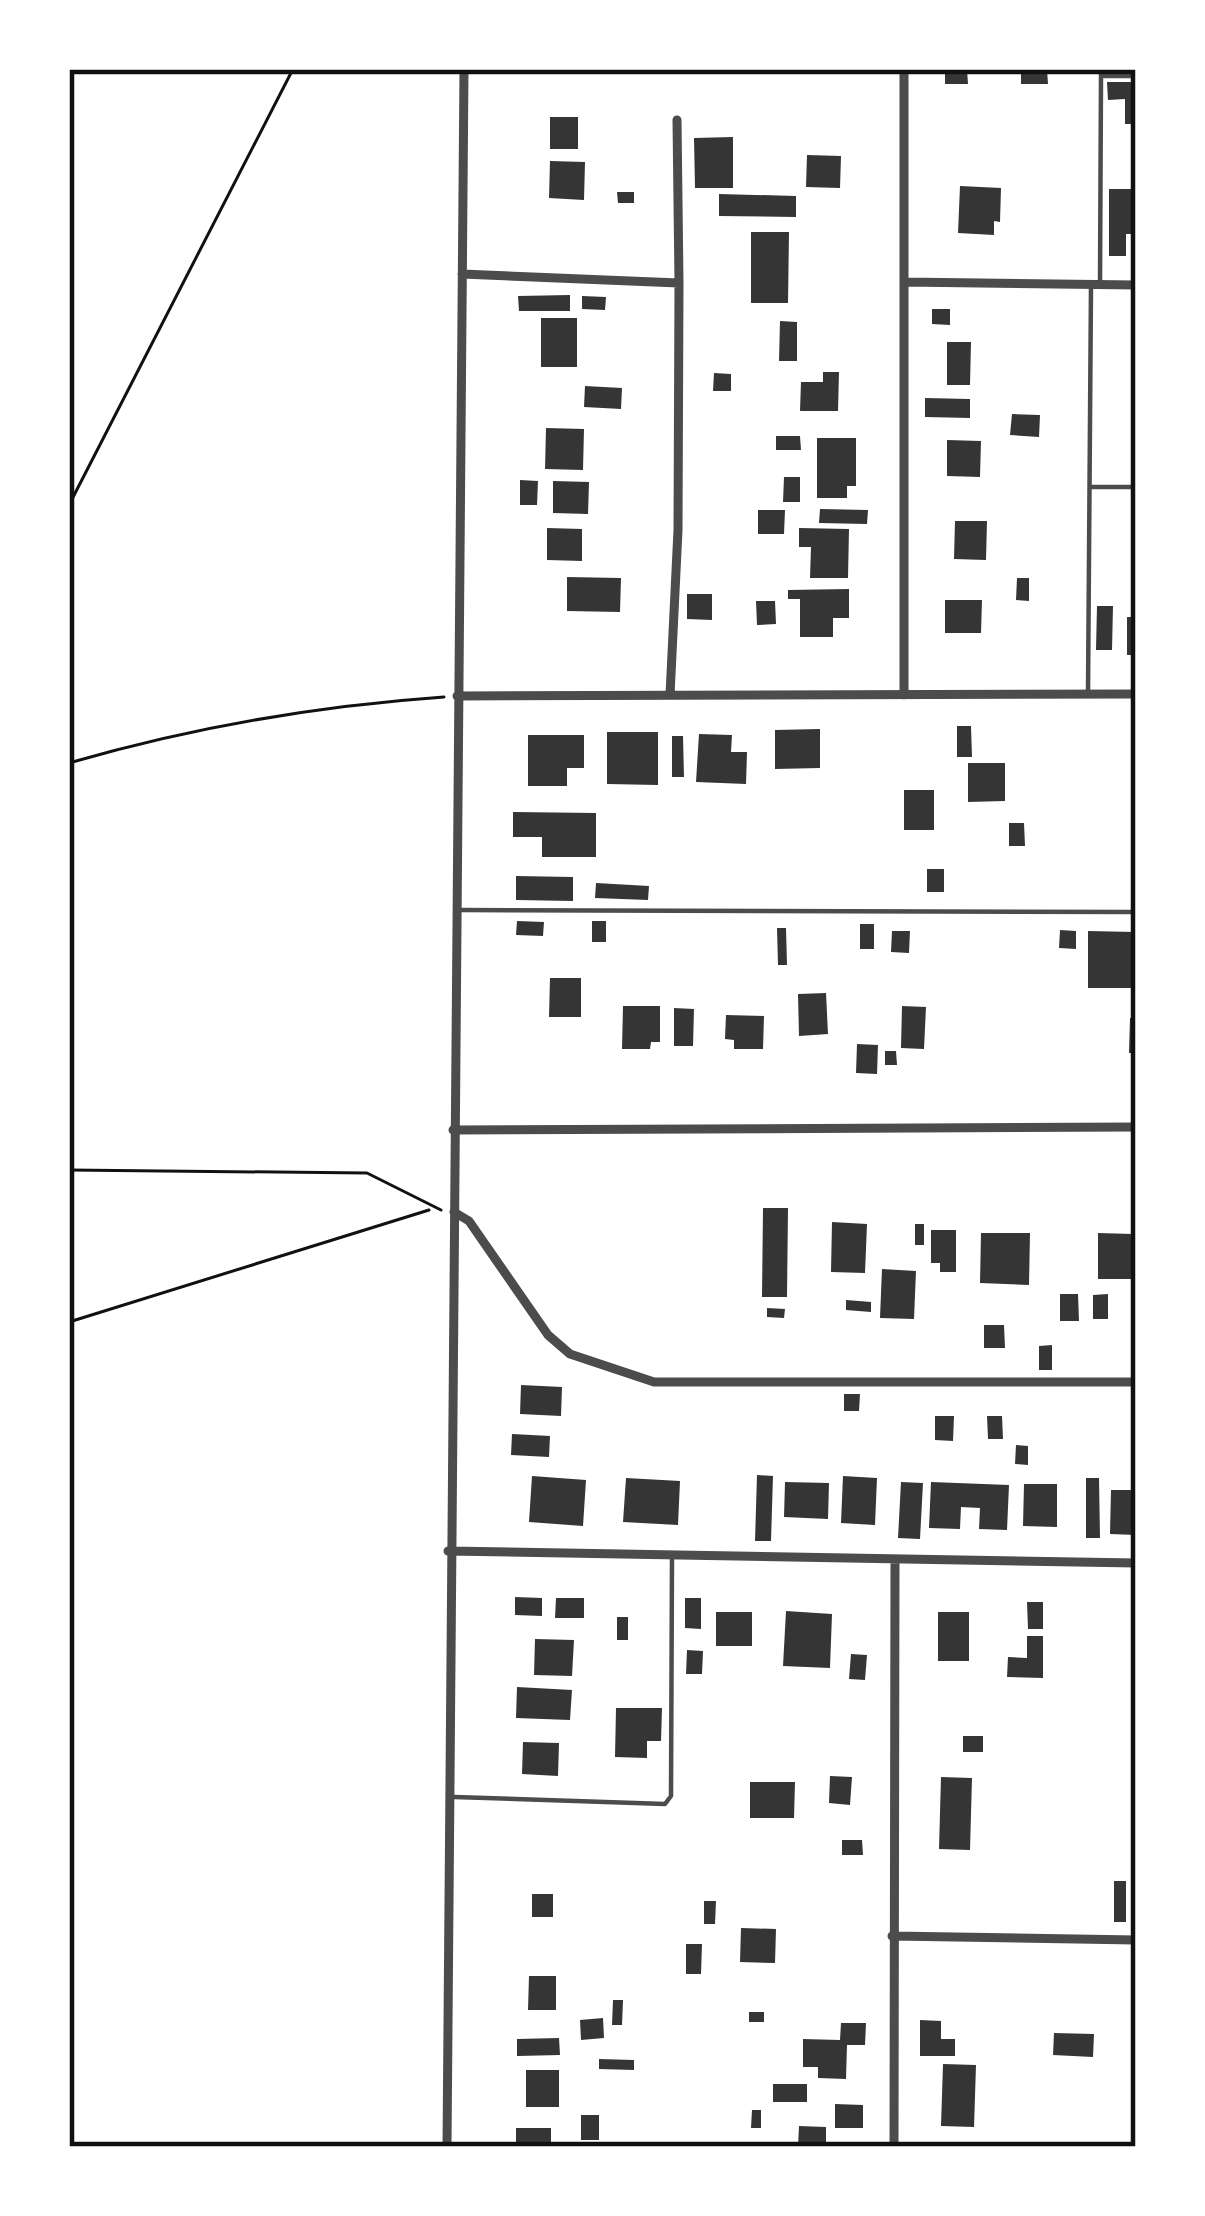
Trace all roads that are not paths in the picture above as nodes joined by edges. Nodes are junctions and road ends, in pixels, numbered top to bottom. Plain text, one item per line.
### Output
1 (464, 69) edge
2 (904, 69) edge
3 (1101, 72) edge
4 (1136, 76) edge
5 (676, 120) dead end
6 (462, 274) junction
7 (904, 282) junction
8 (679, 283) junction
9 (1096, 285) junction
10 (1136, 285) edge
11 (1090, 487) junction
12 (1136, 487) edge
13 (1088, 694) junction
14 (1136, 694) edge
15 (670, 695) junction
16 (904, 695) junction
17 (457, 696) junction
18 (455, 910) junction
19 (1136, 912) edge
20 (1136, 1127) edge
21 (453, 1130) junction
22 (454, 1212) junction
23 (1136, 1382) edge
24 (448, 1551) junction
25 (672, 1555) junction
26 (896, 1559) junction
27 (1136, 1563) edge
28 (447, 1797) junction
29 (892, 1936) junction
30 (1136, 1940) edge
31 (447, 2147) edge
32 (894, 2147) edge

1 - 6 street
2 - 7 street
3 - 4 lane
3 - 9 lane
5 - 8 street
6 - 8 street
6 - 17 street
7 - 9 street
7 - 16 street
8 - 15 street
9 - 10 street
9 - 11 lane
11 - 12 lane
11 - 13 lane
13 - 14 street
13 - 16 street
15 - 16 street
15 - 17 street
17 - 18 street
18 - 19 lane
18 - 21 street
20 - 21 street
21 - 22 street
22 - 23 street
22 - 24 street
24 - 25 street
24 - 28 street
25 - 26 street
25 - 28 lane
26 - 27 street
26 - 29 street
28 - 31 street
29 - 30 street
29 - 32 street

